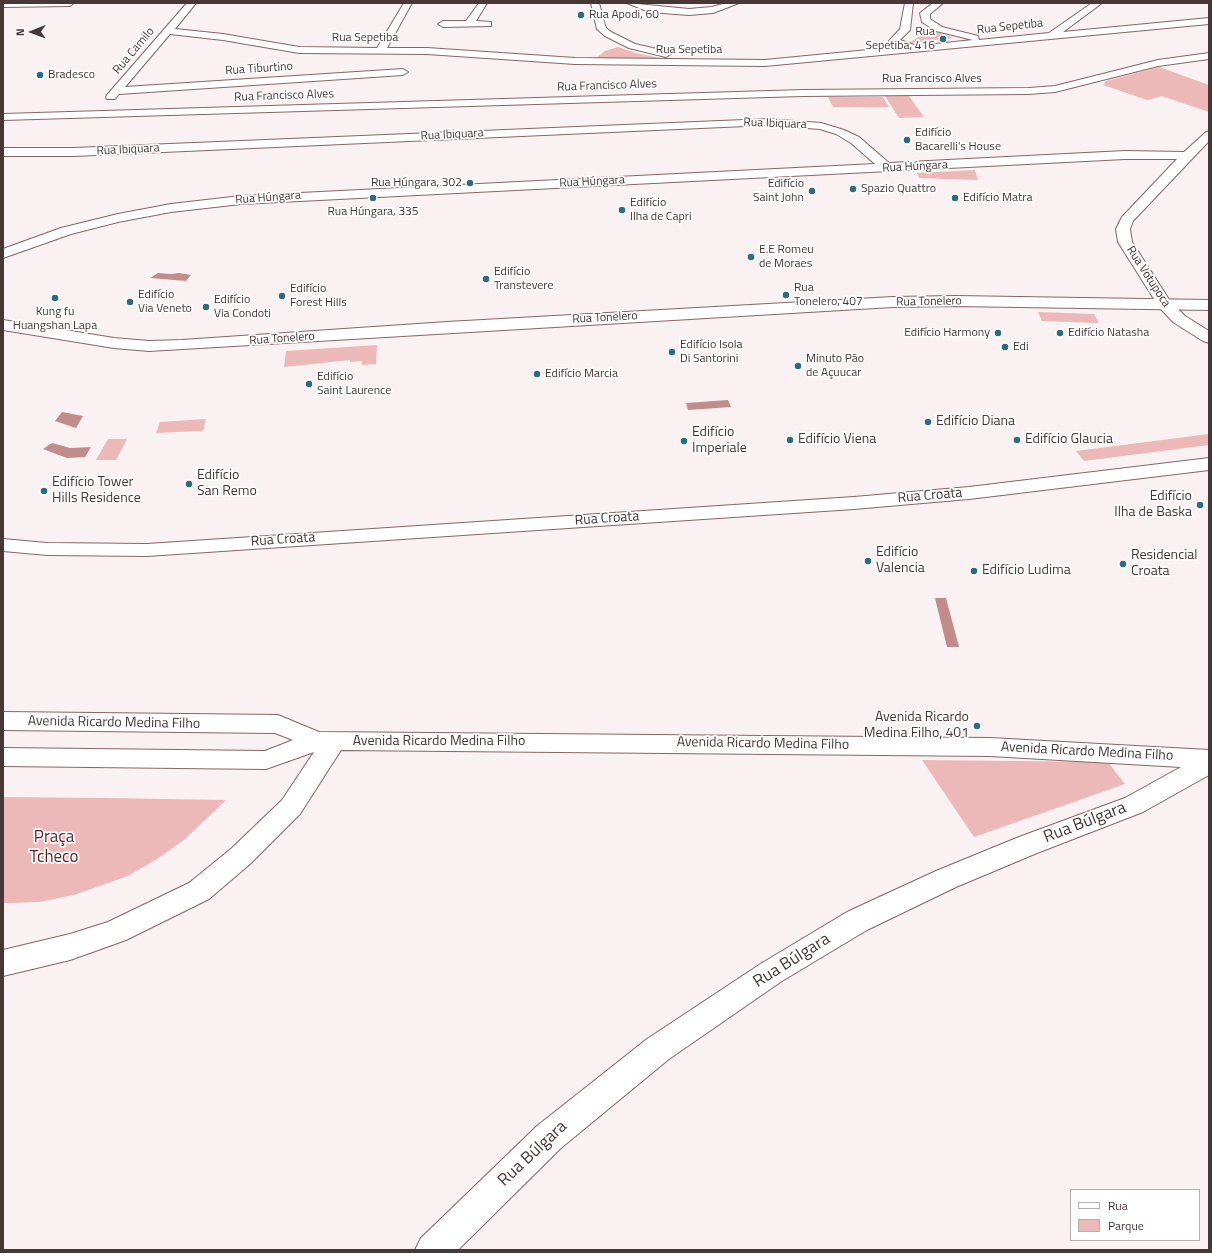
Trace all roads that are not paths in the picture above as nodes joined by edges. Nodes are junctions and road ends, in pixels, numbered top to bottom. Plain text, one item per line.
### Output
1 (70, 3) edge
2 (192, 3) edge
3 (408, 3) edge
4 (483, 3) edge
5 (595, 3) edge
6 (631, 3) edge
7 (735, 3) edge
8 (910, 3) edge
9 (1098, 3) edge
10 (3, 4) edge
11 (936, 5) edge
12 (908, 20) junction
13 (925, 20) junction
14 (1209, 21) edge
15 (444, 24) dead end
16 (469, 24) junction
17 (488, 24) dead end
18 (912, 29) junction
19 (939, 29) junction
20 (168, 31) junction
21 (1051, 36) junction
22 (894, 41) junction
23 (996, 42) junction
24 (925, 48) junction
25 (381, 50) junction
26 (427, 51) junction
27 (850, 55) junction
28 (1209, 56) edge
29 (666, 58) junction
30 (688, 58) junction
31 (698, 63) junction
32 (716, 63) junction
33 (409, 66) junction
34 (394, 83) dead end
35 (116, 91) junction
36 (384, 93) dead end
37 (371, 106) junction
38 (96, 115) junction
39 (3, 117) edge
40 (1209, 135) edge
41 (3, 152) edge
42 (1187, 156) junction
43 (887, 168) junction
44 (3, 254) edge
45 (1164, 304) junction
46 (1209, 305) edge
47 (3, 325) edge
48 (1209, 338) edge
49 (1209, 464) edge
50 (3, 545) edge
51 (3, 721) edge
52 (325, 741) junction
53 (3, 757) edge
54 (1209, 760) edge
55 (1209, 763) edge
56 (3, 963) edge
57 (433, 1250) edge

1 - 10 street
2 - 20 street, Rua Camilo
3 - 25 street
4 - 16 street
5 - 29 street
6 - 7 street
8 - 11 street
8 - 12 street
9 - 21 street
11 - 13 street
12 - 13 street
12 - 18 street
13 - 19 street
14 - 21 street, Rua Sepetiba
15 - 16 street
16 - 17 street
18 - 19 street
18 - 22 street
19 - 23 street
20 - 25 street, Rua Sepetiba
20 - 35 street, Rua Camilo
21 - 23 street, Rua Sepetiba
22 - 24 street
22 - 27 street
23 - 24 street, Rua Sepetiba
24 - 27 street, Rua Sepetiba
25 - 26 street, Rua Sepetiba
26 - 29 street, Rua Sepetiba
26 - 33 street
27 - 32 street, Rua Sepetiba
28 - 37 street, Rua Francisco Alves
29 - 30 street
29 - 31 street, Rua Sepetiba
30 - 31 street
30 - 32 street
31 - 32 street, Rua Sepetiba
33 - 34 street
33 - 35 street, Rua Tiburtino
35 - 38 street, Rua Camilo
36 - 37 street
37 - 38 street, Rua Francisco Alves
38 - 39 street, Rua Francisco Alves
40 - 42 street, Rua Votupoca
41 - 43 street, Rua Ibiquara
42 - 43 street, Rua Húngara
42 - 45 street, Rua Votupoca
43 - 44 street, Rua Húngara
45 - 46 street, Rua Tonelero
45 - 47 street, Rua Tonelero
45 - 48 street, Rua Votupoca
49 - 50 street, Rua Croata
51 - 52 street, Avenida Ricardo Medina Filho
52 - 53 street, Avenida Ricardo Medina Filho
52 - 54 street, Avenida Ricardo Medina Filho
52 - 56 street
55 - 57 street, Rua Búlgara

